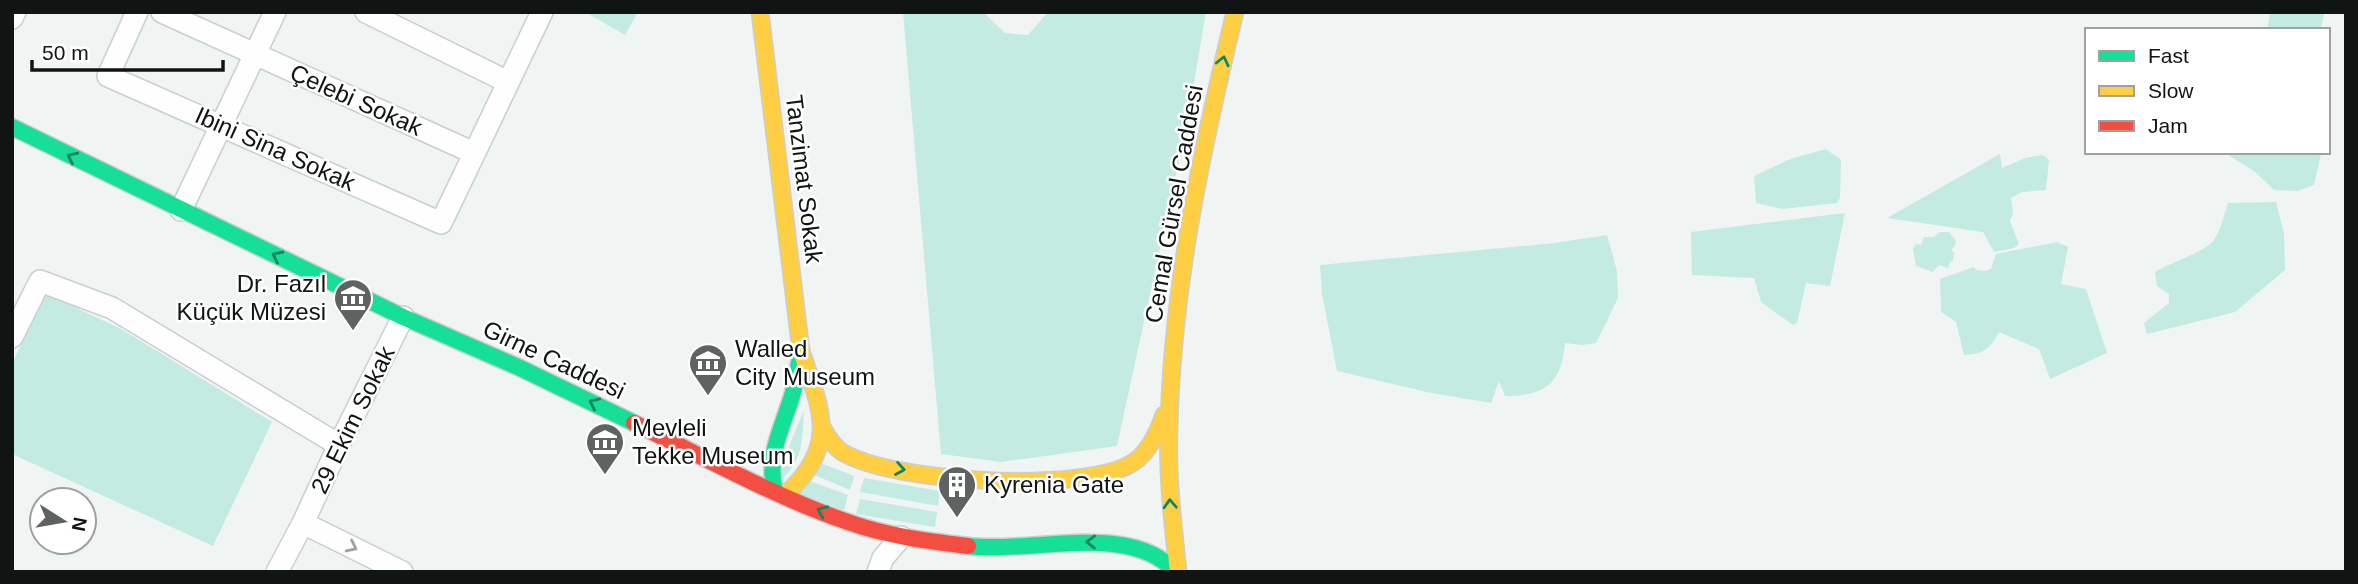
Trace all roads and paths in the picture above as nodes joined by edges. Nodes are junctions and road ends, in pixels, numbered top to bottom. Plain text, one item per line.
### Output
1 (15, 12) edge
2 (137, 12) edge
3 (162, 12) edge
4 (275, 12) edge
5 (366, 12) edge
6 (542, 12) edge
7 (760, 12) edge
8 (1235, 12) edge
9 (12, 18) edge
10 (255, 55) junction
11 (508, 82) junction
12 (222, 126) junction
13 (12, 127) edge
14 (474, 153) junction
15 (181, 210) junction
16 (403, 317) junction
17 (12, 337) edge
18 (801, 351) junction
19 (1169, 400) junction
20 (822, 427) junction
21 (339, 445) junction
22 (780, 493) junction
23 (303, 523) junction
24 (901, 537) junction
25 (277, 572) edge
26 (402, 572) edge
27 (878, 572) edge
28 (1177, 572) edge

1 - 9 street
2 - 12 street, Ibini Sina Sokak
3 - 10 street, Çelebi Sokak
4 - 10 street
5 - 11 street
6 - 11 street
7 - 18 street, Tanzimat Sokak
19 -> 8 street, Cemal Gürsel Caddesi
10 - 12 street
10 - 14 street, Çelebi Sokak
11 - 14 street
12 - 14 street, Ibini Sina Sokak
12 - 15 street
15 -> 13 street, Girne Caddesi
16 -> 15 street, Girne Caddesi
16 - 21 street, 29 Ekim Sokak
22 -> 16 street, Girne Caddesi
17 - 21 street
18 - 20 street, Tanzimat Sokak
18 - 22 street, Tanzimat Sokak
20 -> 19 street
28 -> 19 street, Cemal Gürsel Caddesi
20 - 22 street, Tanzimat Sokak
21 - 23 street, 29 Ekim Sokak
24 -> 22 street, Girne Caddesi
23 - 25 street, 29 Ekim Sokak
23 -> 26 street
24 - 27 street
28 -> 24 street, Girne Caddesi

